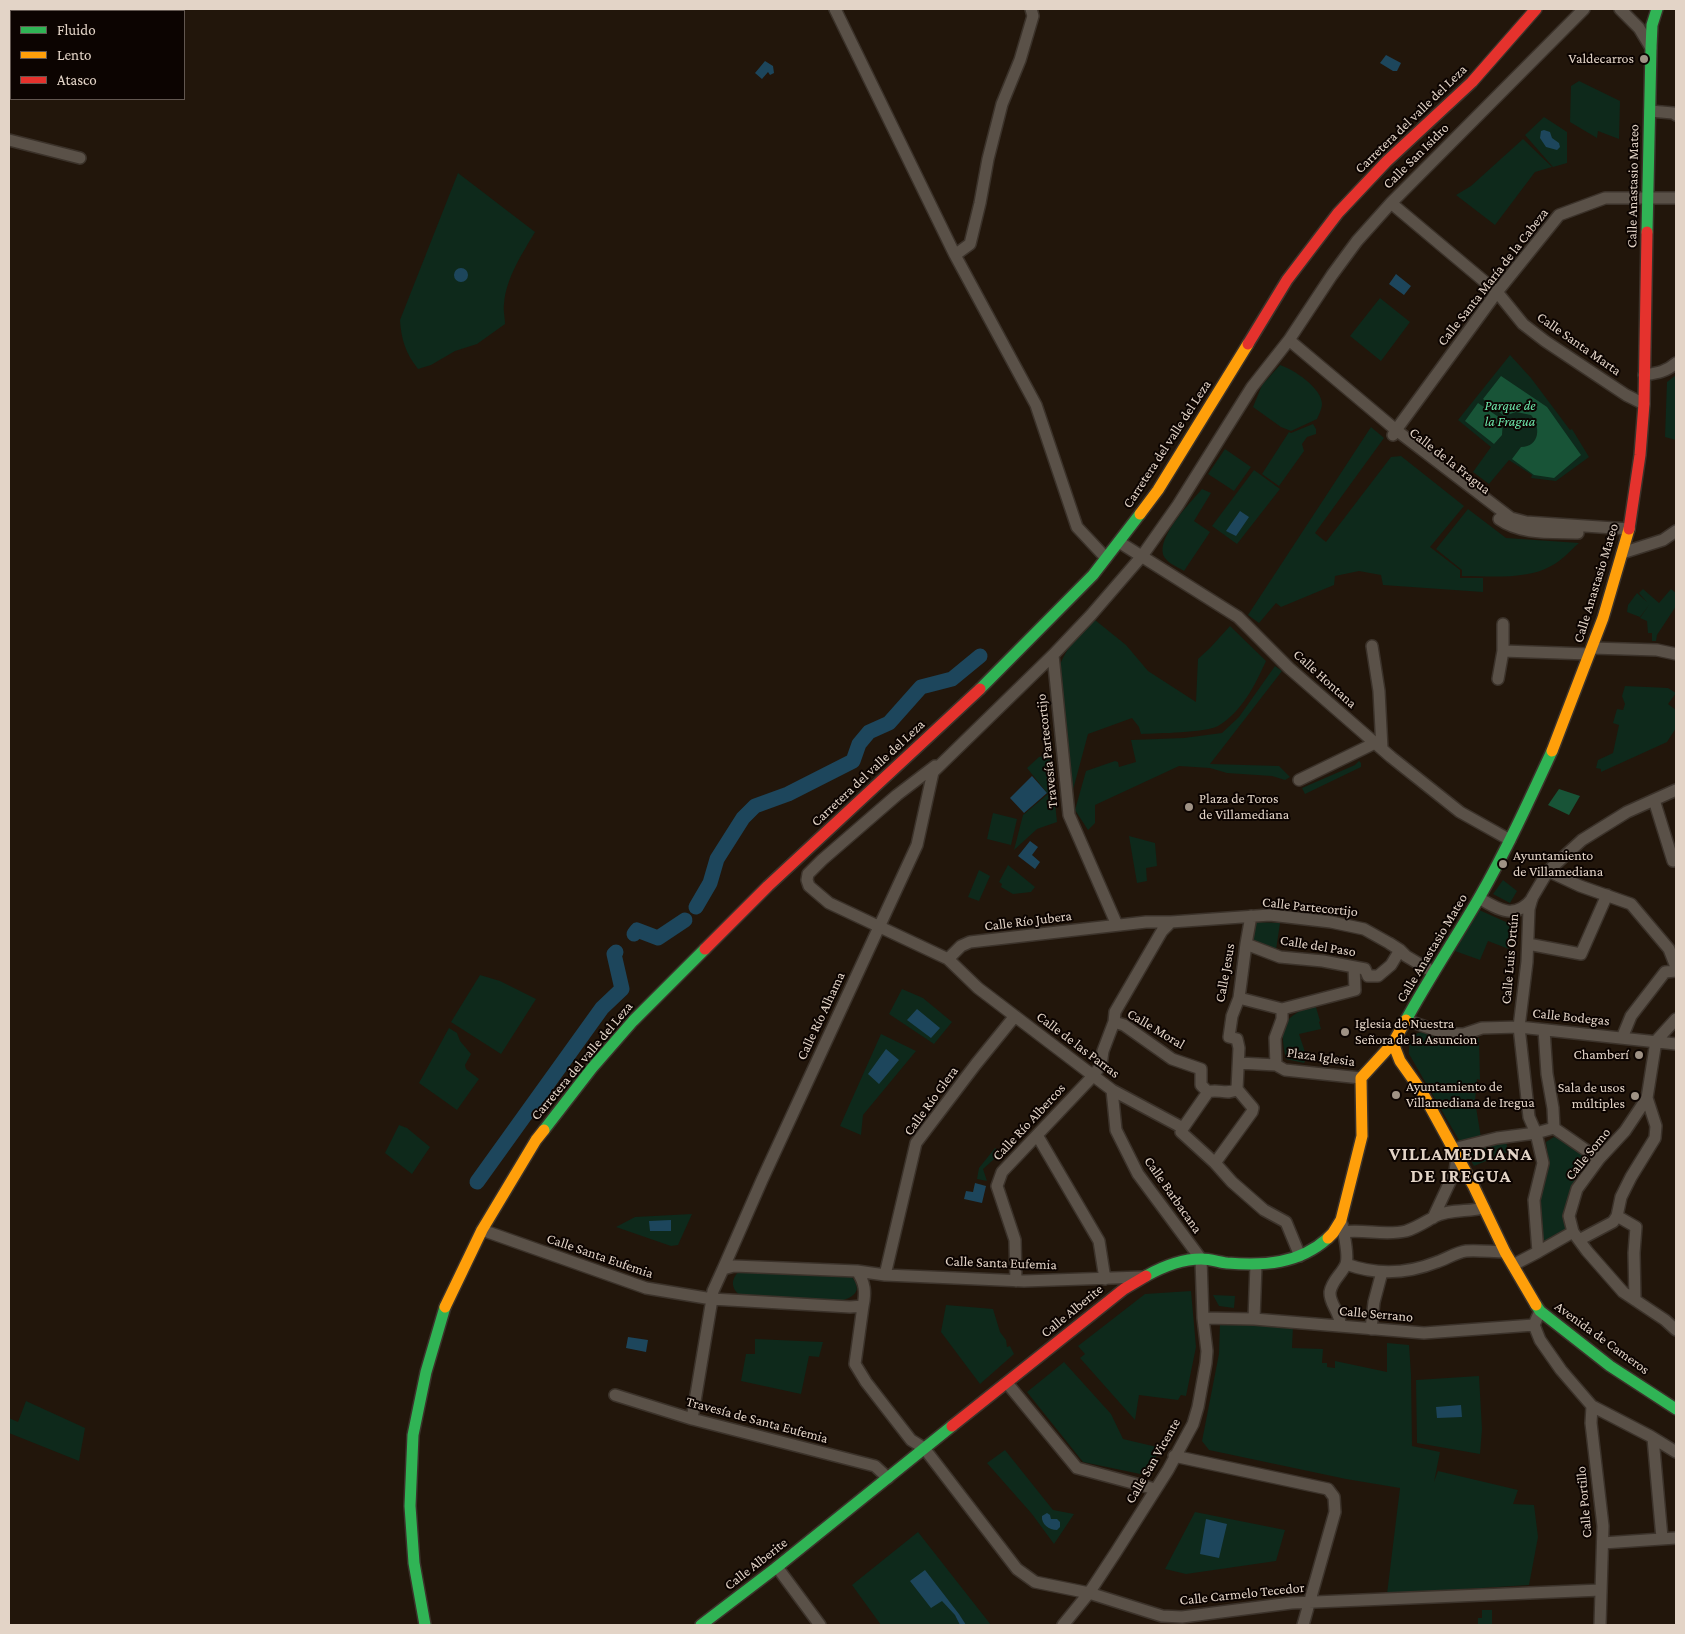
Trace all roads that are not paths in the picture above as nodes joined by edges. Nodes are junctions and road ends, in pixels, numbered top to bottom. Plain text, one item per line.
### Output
1 (835, 9) edge
2 (1031, 9) edge
3 (1536, 9) edge
4 (1544, 9) edge
5 (1584, 9) edge
6 (1620, 9) edge
7 (1645, 9) edge
8 (1657, 9) edge
9 (1528, 20) junction
10 (1652, 25) junction
11 (1651, 48) junction
12 (1650, 111) junction
13 (1676, 115) edge
14 (9, 140) edge
15 (80, 158) dead end
16 (1676, 198) edge
17 (1648, 199) junction
18 (1391, 203) junction
19 (956, 255) junction
20 (1497, 292) junction
21 (1289, 340) junction
22 (1676, 363) edge
23 (1644, 375) junction
24 (1644, 404) junction
25 (1396, 430) junction
26 (1676, 531) edge
27 (1629, 532) junction
28 (1119, 542) junction
29 (1622, 553) junction
30 (1142, 556) junction
31 (1106, 558) junction
32 (1503, 624) dead end
33 (1372, 646) dead end
34 (1503, 651) junction
35 (1591, 651) junction
36 (1676, 654) edge
37 (1053, 655) junction
38 (1498, 679) dead end
39 (1379, 746) junction
40 (948, 757) junction
41 (1299, 780) dead end
42 (1676, 790) edge
43 (1654, 800) junction
44 (1510, 840) junction
45 (1673, 861) dead end
46 (1548, 871) junction
47 (1607, 895) junction
48 (1479, 898) junction
49 (1532, 898) junction
50 (1251, 916) junction
51 (1171, 922) junction
52 (1117, 925) junction
53 (879, 926) junction
54 (1246, 944) junction
55 (1528, 944) junction
56 (1400, 950) junction
57 (948, 959) junction
58 (1354, 967) junction
59 (1676, 967) edge
60 (1676, 971) edge
61 (1433, 972) junction
62 (1240, 998) junction
63 (1282, 1009) junction
64 (1015, 1016) junction
65 (1676, 1019) edge
66 (1406, 1020) junction
67 (1114, 1022) junction
68 (1519, 1027) junction
69 (1544, 1030) junction
70 (1622, 1038) junction
71 (1656, 1041) junction
72 (1393, 1043) junction
73 (1676, 1044) edge
74 (1239, 1062) junction
75 (1276, 1065) junction
76 (1093, 1076) junction
77 (1362, 1078) junction
78 (1237, 1089) junction
79 (1112, 1090) junction
80 (1208, 1092) junction
81 (1647, 1098) junction
82 (1183, 1128) junction
83 (1554, 1128) junction
84 (1536, 1133) junction
85 (1037, 1135) junction
86 (1455, 1153) junction
87 (1599, 1159) junction
88 (1215, 1163) junction
89 (1484, 1208) junction
90 (1617, 1216) junction
91 (1433, 1218) junction
92 (1342, 1226) junction
93 (482, 1230) junction
94 (1576, 1236) junction
95 (1505, 1252) junction
96 (1538, 1252) junction
97 (1300, 1256) junction
98 (1201, 1259) junction
99 (1346, 1264) junction
100 (1256, 1265) junction
101 (1513, 1265) junction
102 (857, 1272) junction
103 (1382, 1272) junction
104 (881, 1274) junction
105 (720, 1275) junction
106 (1144, 1277) junction
107 (1105, 1279) junction
108 (1016, 1281) junction
109 (865, 1291) junction
110 (712, 1299) junction
111 (1635, 1300) junction
112 (739, 1301) junction
113 (863, 1306) junction
114 (1540, 1311) junction
115 (1203, 1318) junction
116 (1254, 1319) junction
117 (1340, 1325) junction
118 (1534, 1325) junction
119 (1372, 1329) junction
120 (1676, 1330) edge
121 (1008, 1383) junction
122 (615, 1395) dead end
123 (1592, 1406) junction
124 (1676, 1410) edge
125 (692, 1419) junction
126 (1653, 1438) junction
127 (924, 1448) junction
128 (1676, 1452) edge
129 (1174, 1456) junction
130 (888, 1478) junction
131 (1155, 1489) junction
132 (1662, 1538) junction
133 (1676, 1538) edge
134 (1603, 1543) junction
135 (777, 1567) junction
136 (1601, 1590) junction
137 (1089, 1593) junction
138 (1310, 1602) junction
139 (425, 1625) edge
140 (701, 1625) edge
141 (820, 1625) edge
142 (1063, 1625) edge
143 (1303, 1625) edge
144 (1600, 1625) edge

1 - 19 street
2 - 19 street
3 - 9 main road
4 - 9 main road
5 - 18 street, Calle San Isidro
6 - 11 street
7 - 10 main road
8 - 10 main road
9 - 28 main road, Carretera del valle del Leza
10 - 11 main road, Calle Anastasio Mateo
11 - 12 main road, Calle Anastasio Mateo
12 - 13 street
12 - 17 main road, Calle Anastasio Mateo
14 - 15 street
16 - 17 street, Calle Santa María de la Cabeza
17 - 20 street, Calle Santa María de la Cabeza
17 - 23 main road, Calle Anastasio Mateo
18 - 20 street, Calle Santa Marta
18 - 21 street, Calle San Isidro
19 - 31 street
20 - 24 street, Calle Santa Marta
20 - 25 street, Calle Santa María de la Cabeza
21 - 25 street, Calle de la Fragua
21 - 30 street, Calle San Isidro
22 - 23 street
23 - 24 main road, Calle Anastasio Mateo
24 - 27 main road, Calle Anastasio Mateo
25 - 27 street, Calle de la Fragua
26 - 29 street
27 - 29 main road, Calle Anastasio Mateo
28 - 30 street, Calle Hontana
28 - 31 main road, Carretera del valle del Leza
29 - 35 main road, Calle Anastasio Mateo
30 - 37 street, Calle San Isidro
30 - 39 street, Calle Hontana
31 - 93 main road, Carretera del valle del Leza
32 - 34 street
33 - 39 street
34 - 35 street
34 - 38 street
35 - 36 street
35 - 44 main road, Calle Anastasio Mateo
37 - 40 street, Calle San Isidro
37 - 52 street, Travesía Partecortijo
39 - 41 street
39 - 44 street, Calle Hontana
40 - 53 street, Calle Río Alhama
40 - 53 street, Calle de las Parras
42 - 43 street, Calle Luis Ortún
43 - 45 street
43 - 46 street, Calle Luis Ortún
44 - 48 main road, Calle Anastasio Mateo
46 - 47 street
46 - 49 street, Calle Luis Ortún
47 - 55 street
47 - 59 street
48 - 49 street
48 - 61 main road, Calle Anastasio Mateo
49 - 55 street, Calle Luis Ortún
50 - 51 street, Calle Partecortijo
50 - 54 street, Calle Jesus
50 - 56 street, Calle Partecortijo
51 - 52 street, Calle Partecortijo
51 - 67 street
52 - 57 street, Calle Río Jubera
53 - 57 street, Calle de las Parras
53 - 105 street, Calle Río Alhama
54 - 58 street, Calle del Paso
54 - 62 street, Calle Jesus
55 - 68 street, Calle Luis Ortún
56 - 58 street, Calle del Paso
56 - 61 street, Calle Partecortijo
57 - 64 street, Calle de las Parras
58 - 63 street
60 - 70 street
61 - 66 main road, Calle Anastasio Mateo
62 - 63 street
62 - 74 street, Calle Jesus
63 - 75 street, Plaza Iglesia
64 - 76 street, Calle de las Parras
64 - 104 street, Calle Río Glera
65 - 71 street
66 - 68 street, Calle Bodegas
66 - 72 main road, Calle Anastasio Mateo
67 - 76 street
67 - 80 street, Calle Moral
68 - 69 street, Calle Bodegas
68 - 84 street, Calle Luis Ortún
69 - 70 street, Calle Bodegas
69 - 83 street
70 - 71 street, Calle Bodegas
71 - 73 street, Calle Bodegas
71 - 81 street, Calle Somo
72 - 77 main road
72 - 86 main road, Avenida de Cameros
74 - 75 street, Plaza Iglesia
74 - 78 street, Calle Jesus
75 - 77 street, Plaza Iglesia
76 - 79 street, Calle de las Parras
76 - 85 street, Calle Río Albercos
77 - 92 main road, Calle Alberite
78 - 80 street
78 - 88 street
79 - 82 street, Calle de las Parras
79 - 98 street, Calle Barbacana
80 - 82 street
81 - 87 street, Calle Somo
81 - 90 street
82 - 88 street, Calle de las Parras
83 - 84 street
83 - 87 street
84 - 86 street
84 - 96 street, Calle Luis Ortún
85 - 107 street
85 - 108 street, Calle Río Albercos
86 - 89 main road, Avenida de Cameros
86 - 91 street
87 - 94 street, Calle Somo
88 - 97 street, Calle de las Parras
89 - 91 street
89 - 95 main road, Avenida de Cameros
90 - 94 street
90 - 111 street
91 - 92 street
92 - 97 main road, Calle Alberite
92 - 99 street
93 - 110 street, Calle Santa Eufemia
93 - 139 main road, Carretera del valle del Leza
94 - 96 street
94 - 111 street
95 - 101 main road, Avenida de Cameros
95 - 103 street
96 - 101 street
97 - 100 main road, Calle Alberite
98 - 100 main road, Calle Alberite
98 - 106 main road, Calle Alberite
98 - 115 street, Calle San Vicente
99 - 103 street
99 - 117 street
100 - 116 street
101 - 114 main road, Avenida de Cameros
102 - 104 street, Calle Santa Eufemia
102 - 105 street, Calle Santa Eufemia
102 - 109 street
103 - 119 street
104 - 108 street, Calle Santa Eufemia
104 - 109 street, Calle Río Glera
105 - 110 street
105 - 112 street
106 - 107 street, Calle Santa Eufemia
106 - 121 main road, Calle Alberite
107 - 108 street, Calle Santa Eufemia
109 - 113 street
110 - 112 street, Calle Santa Eufemia
110 - 125 street
111 - 120 street
112 - 113 street, Calle Santa Eufemia
113 - 127 street, Calle Carmelo Tecedor
114 - 118 street
114 - 124 main road, Avenida de Cameros
115 - 116 street, Calle Serrano
115 - 129 street, Calle San Vicente
116 - 117 street, Calle Serrano
117 - 119 street, Calle Serrano
118 - 119 street, Calle Serrano
118 - 123 street
121 - 127 main road, Calle Alberite
121 - 131 street
122 - 125 street, Travesía de Santa Eufemia
123 - 126 street
123 - 134 street, Calle Portillo
125 - 130 street, Travesía de Santa Eufemia
126 - 128 street
126 - 132 street
127 - 130 main road, Calle Alberite
127 - 137 street, Calle Carmelo Tecedor
129 - 131 street, Calle San Vicente
129 - 138 street
130 - 135 main road, Calle Alberite
131 - 137 street, Calle San Vicente
132 - 133 street
132 - 134 street
134 - 136 street, Calle Portillo
135 - 140 main road, Calle Alberite
135 - 141 street
136 - 138 street, Calle Carmelo Tecedor
136 - 144 street, Calle Portillo
137 - 138 street, Calle Carmelo Tecedor
137 - 142 street, Calle San Vicente
138 - 143 street

